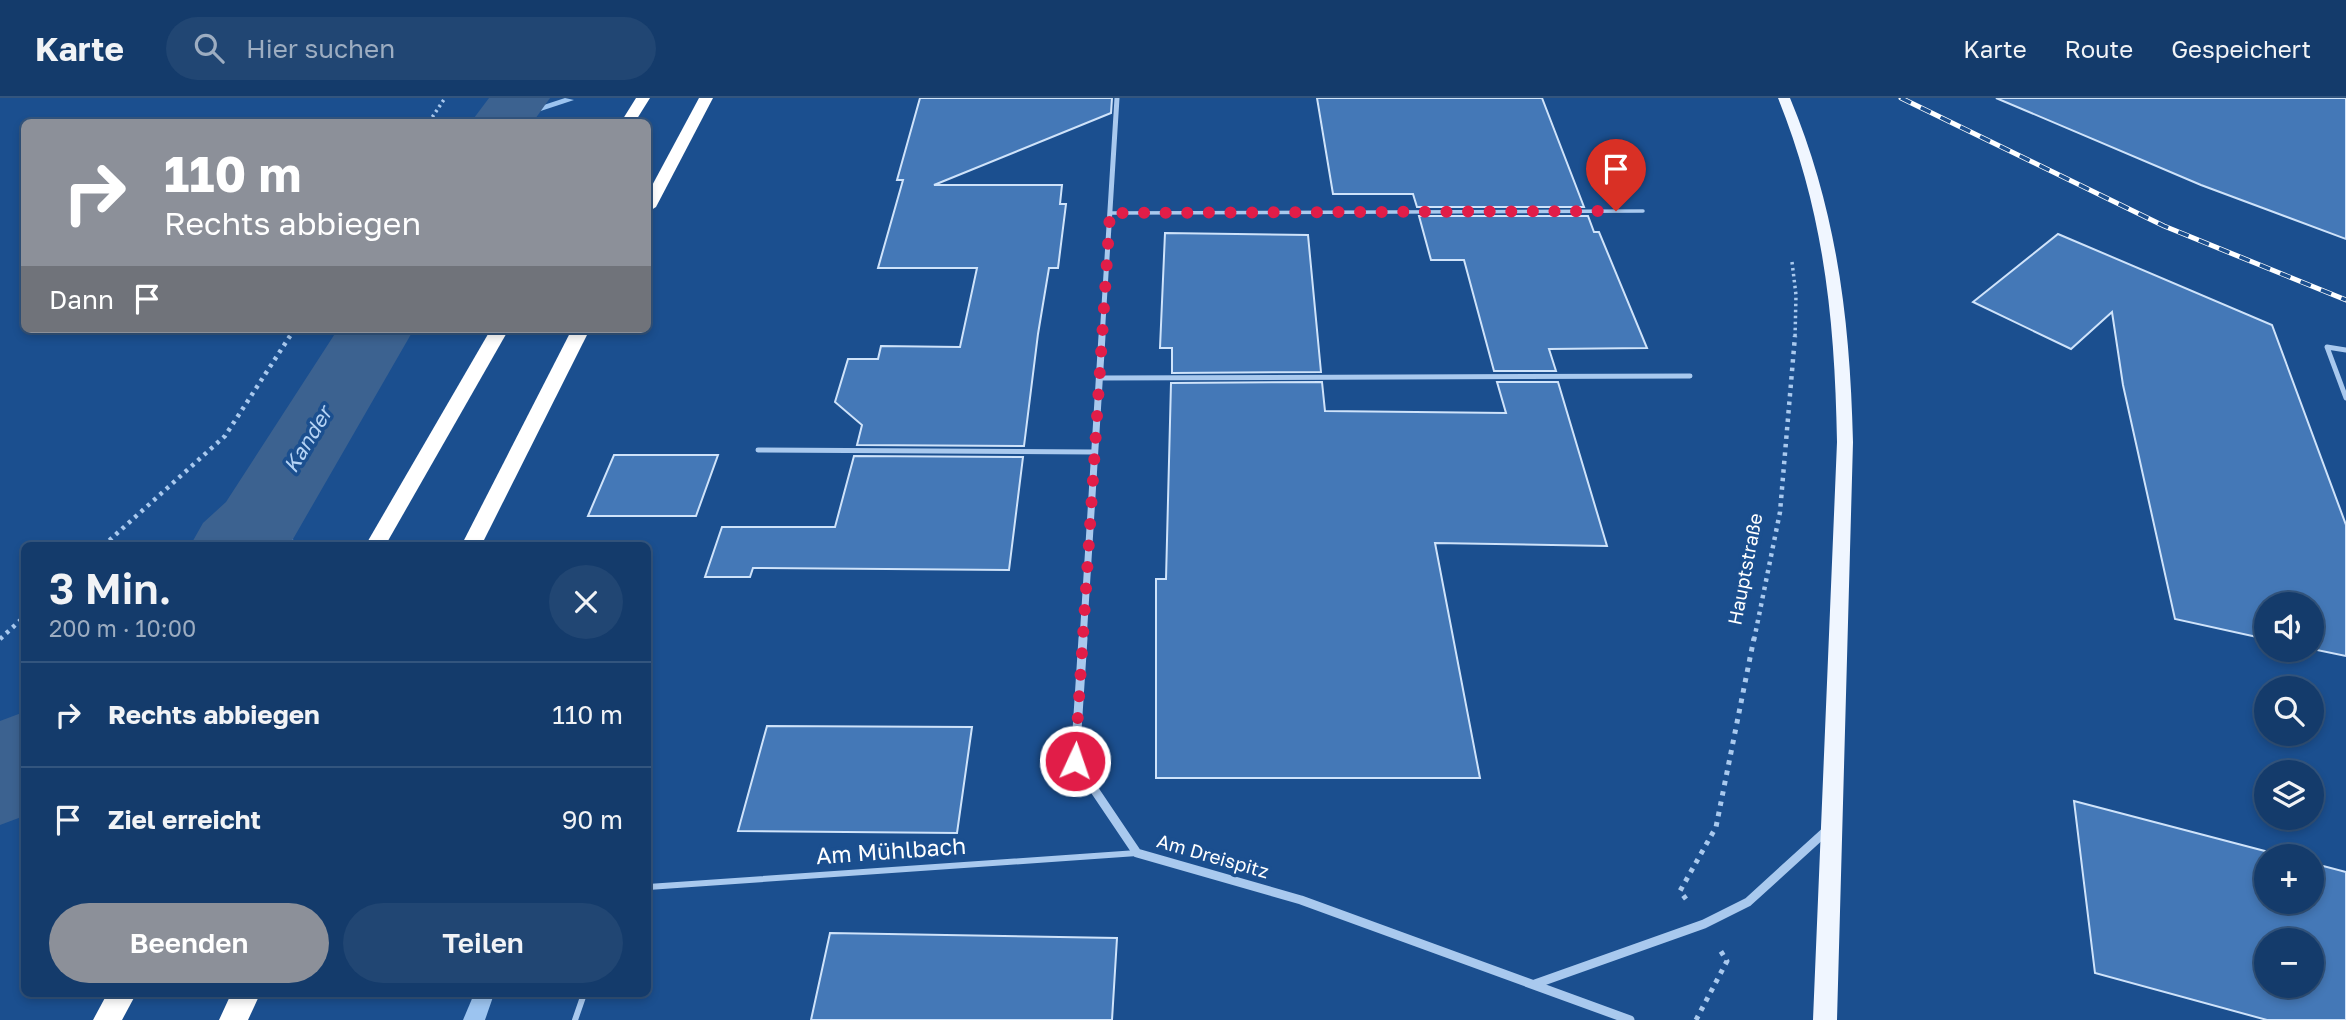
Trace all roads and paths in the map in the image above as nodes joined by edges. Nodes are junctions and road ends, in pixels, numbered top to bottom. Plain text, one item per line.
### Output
1 (445, 98) edge
2 (643, 98) edge
3 (706, 98) edge
4 (1117, 98) edge
5 (1784, 98) edge
6 (431, 119) edge
7 (630, 119) edge
8 (651, 201) edge
9 (1643, 211) dead end
10 (1110, 213) junction
11 (1792, 256) dead end
12 (292, 333) edge
13 (498, 333) edge
14 (580, 333) edge
15 (2346, 350) edge
16 (1690, 376) dead end
17 (1099, 378) junction
18 (2346, 398) edge
19 (758, 450) dead end
20 (1094, 452) junction
21 (107, 542) edge
22 (377, 542) edge
23 (473, 542) edge
24 (21, 620) edge
25 (0, 639) edge
26 (1832, 826) junction
27 (1137, 853) junction
28 (651, 887) edge
29 (1704, 925) junction
30 (1534, 984) junction
31 (120, 997) edge
32 (244, 997) edge
33 (583, 997) edge
34 (107, 1020) edge
35 (233, 1020) edge
36 (575, 1020) edge
37 (1630, 1020) edge
38 (1696, 1020) edge
39 (1825, 1020) edge

1 - 6 path
2 - 7 highway
3 - 8 highway
4 - 10 street, Am Dreispitz
5 - 26 main road
9 - 10 lane
10 - 17 street, Am Dreispitz
11 - 29 path, Hauptstraße
12 - 21 path
13 - 22 highway
14 - 23 highway
15 - 18 lane
16 - 17 lane
17 - 20 street, Am Dreispitz
19 - 20 lane
20 - 27 street, Am Dreispitz
24 - 25 path
26 - 29 street
26 - 39 main road
27 - 28 lane, Am Mühlbach
27 - 30 street, Am Dreispitz
29 - 30 street
29 - 38 path, Hauptstraße
30 - 37 street, Am Dreispitz
31 - 34 highway
32 - 35 highway
33 - 36 lane

